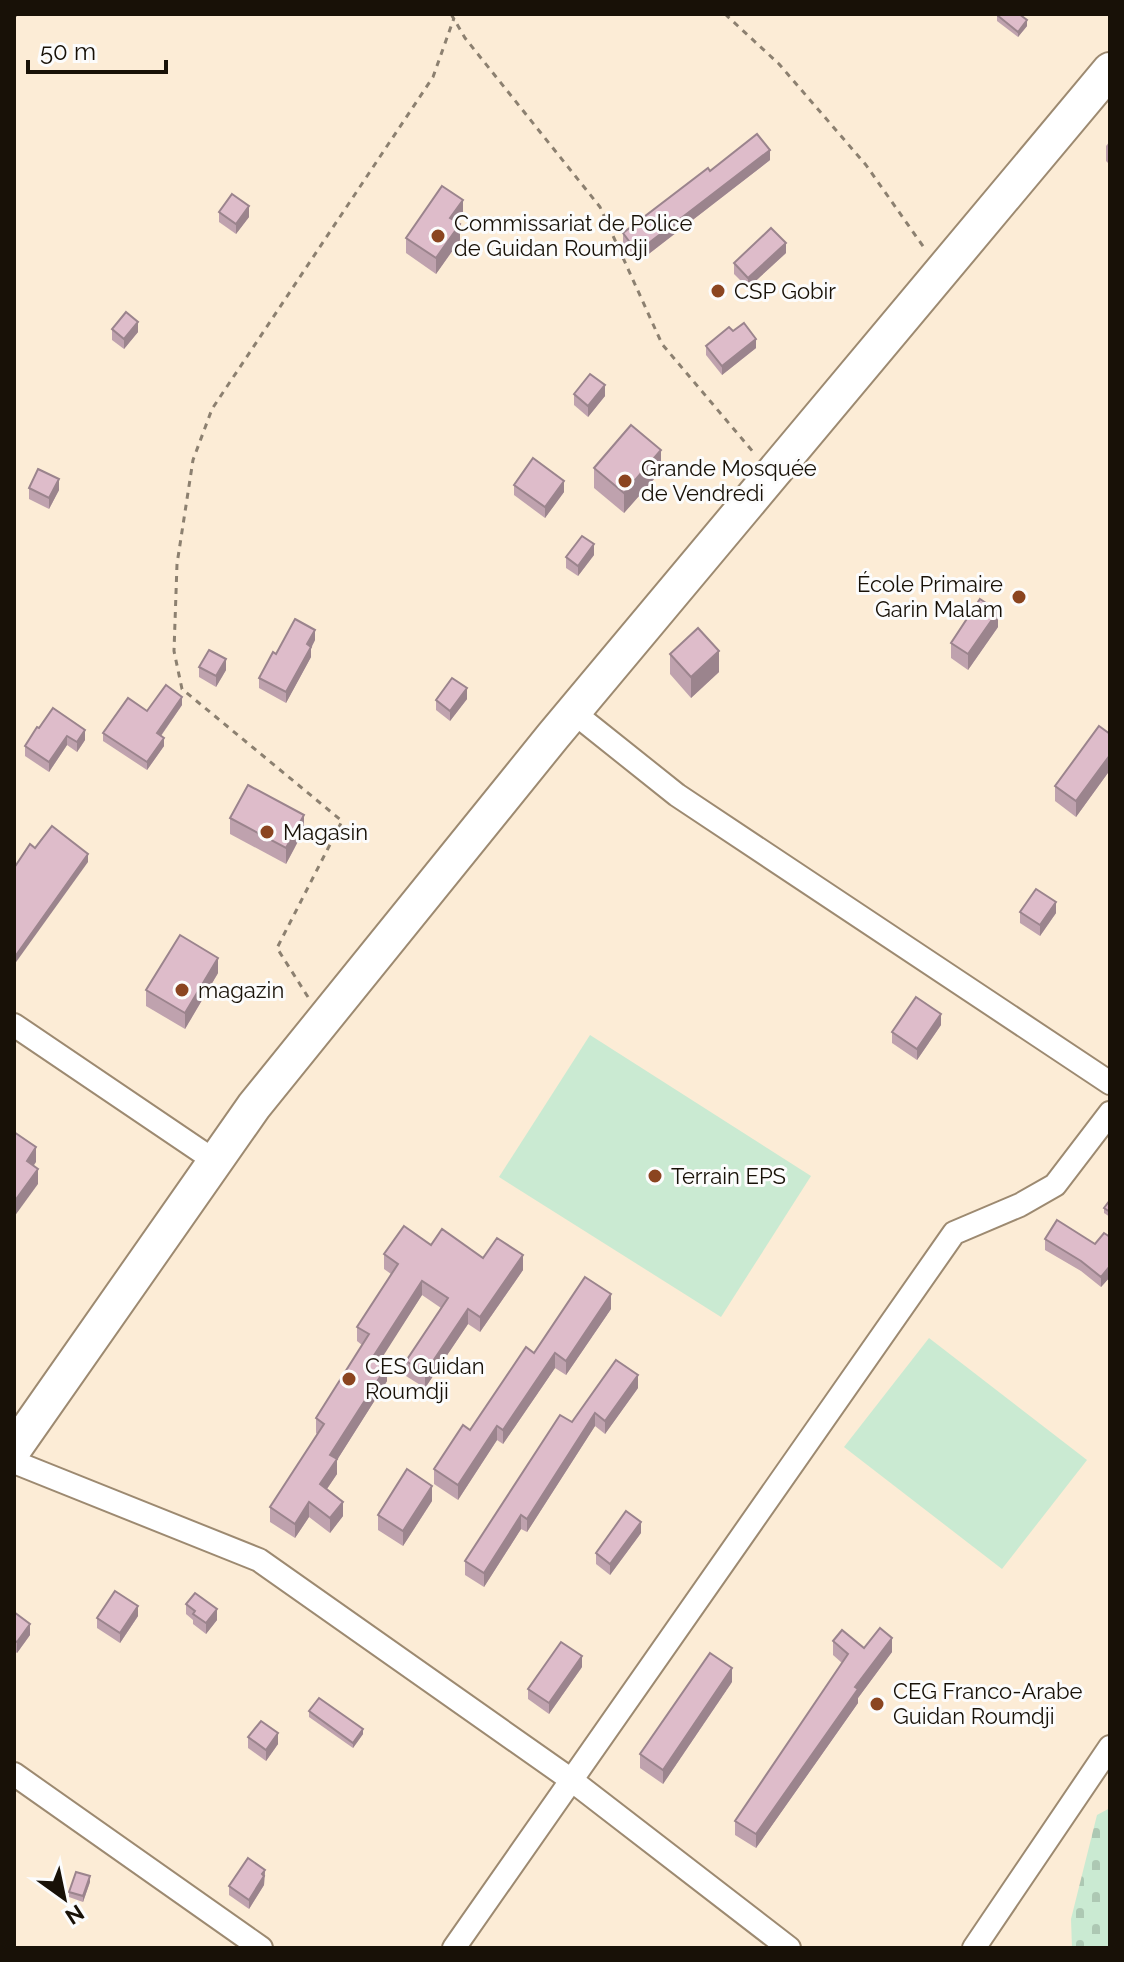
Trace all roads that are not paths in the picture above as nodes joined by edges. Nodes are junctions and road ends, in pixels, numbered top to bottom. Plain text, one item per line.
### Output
1 (1110, 70) edge
2 (573, 712) junction
3 (14, 1025) edge
4 (1110, 1083) edge
5 (1110, 1113) edge
6 (215, 1161) junction
7 (19, 1431) edge
8 (14, 1462) edge
9 (1110, 1747) edge
10 (14, 1774) edge
11 (570, 1779) junction
12 (261, 1948) edge
13 (454, 1948) edge
14 (789, 1948) edge
15 (974, 1948) edge

1 - 2 highway
2 - 4 street
2 - 6 highway
3 - 6 street
5 - 11 street
6 - 7 highway
8 - 11 street
9 - 15 street
10 - 12 street
11 - 13 street
11 - 14 street

